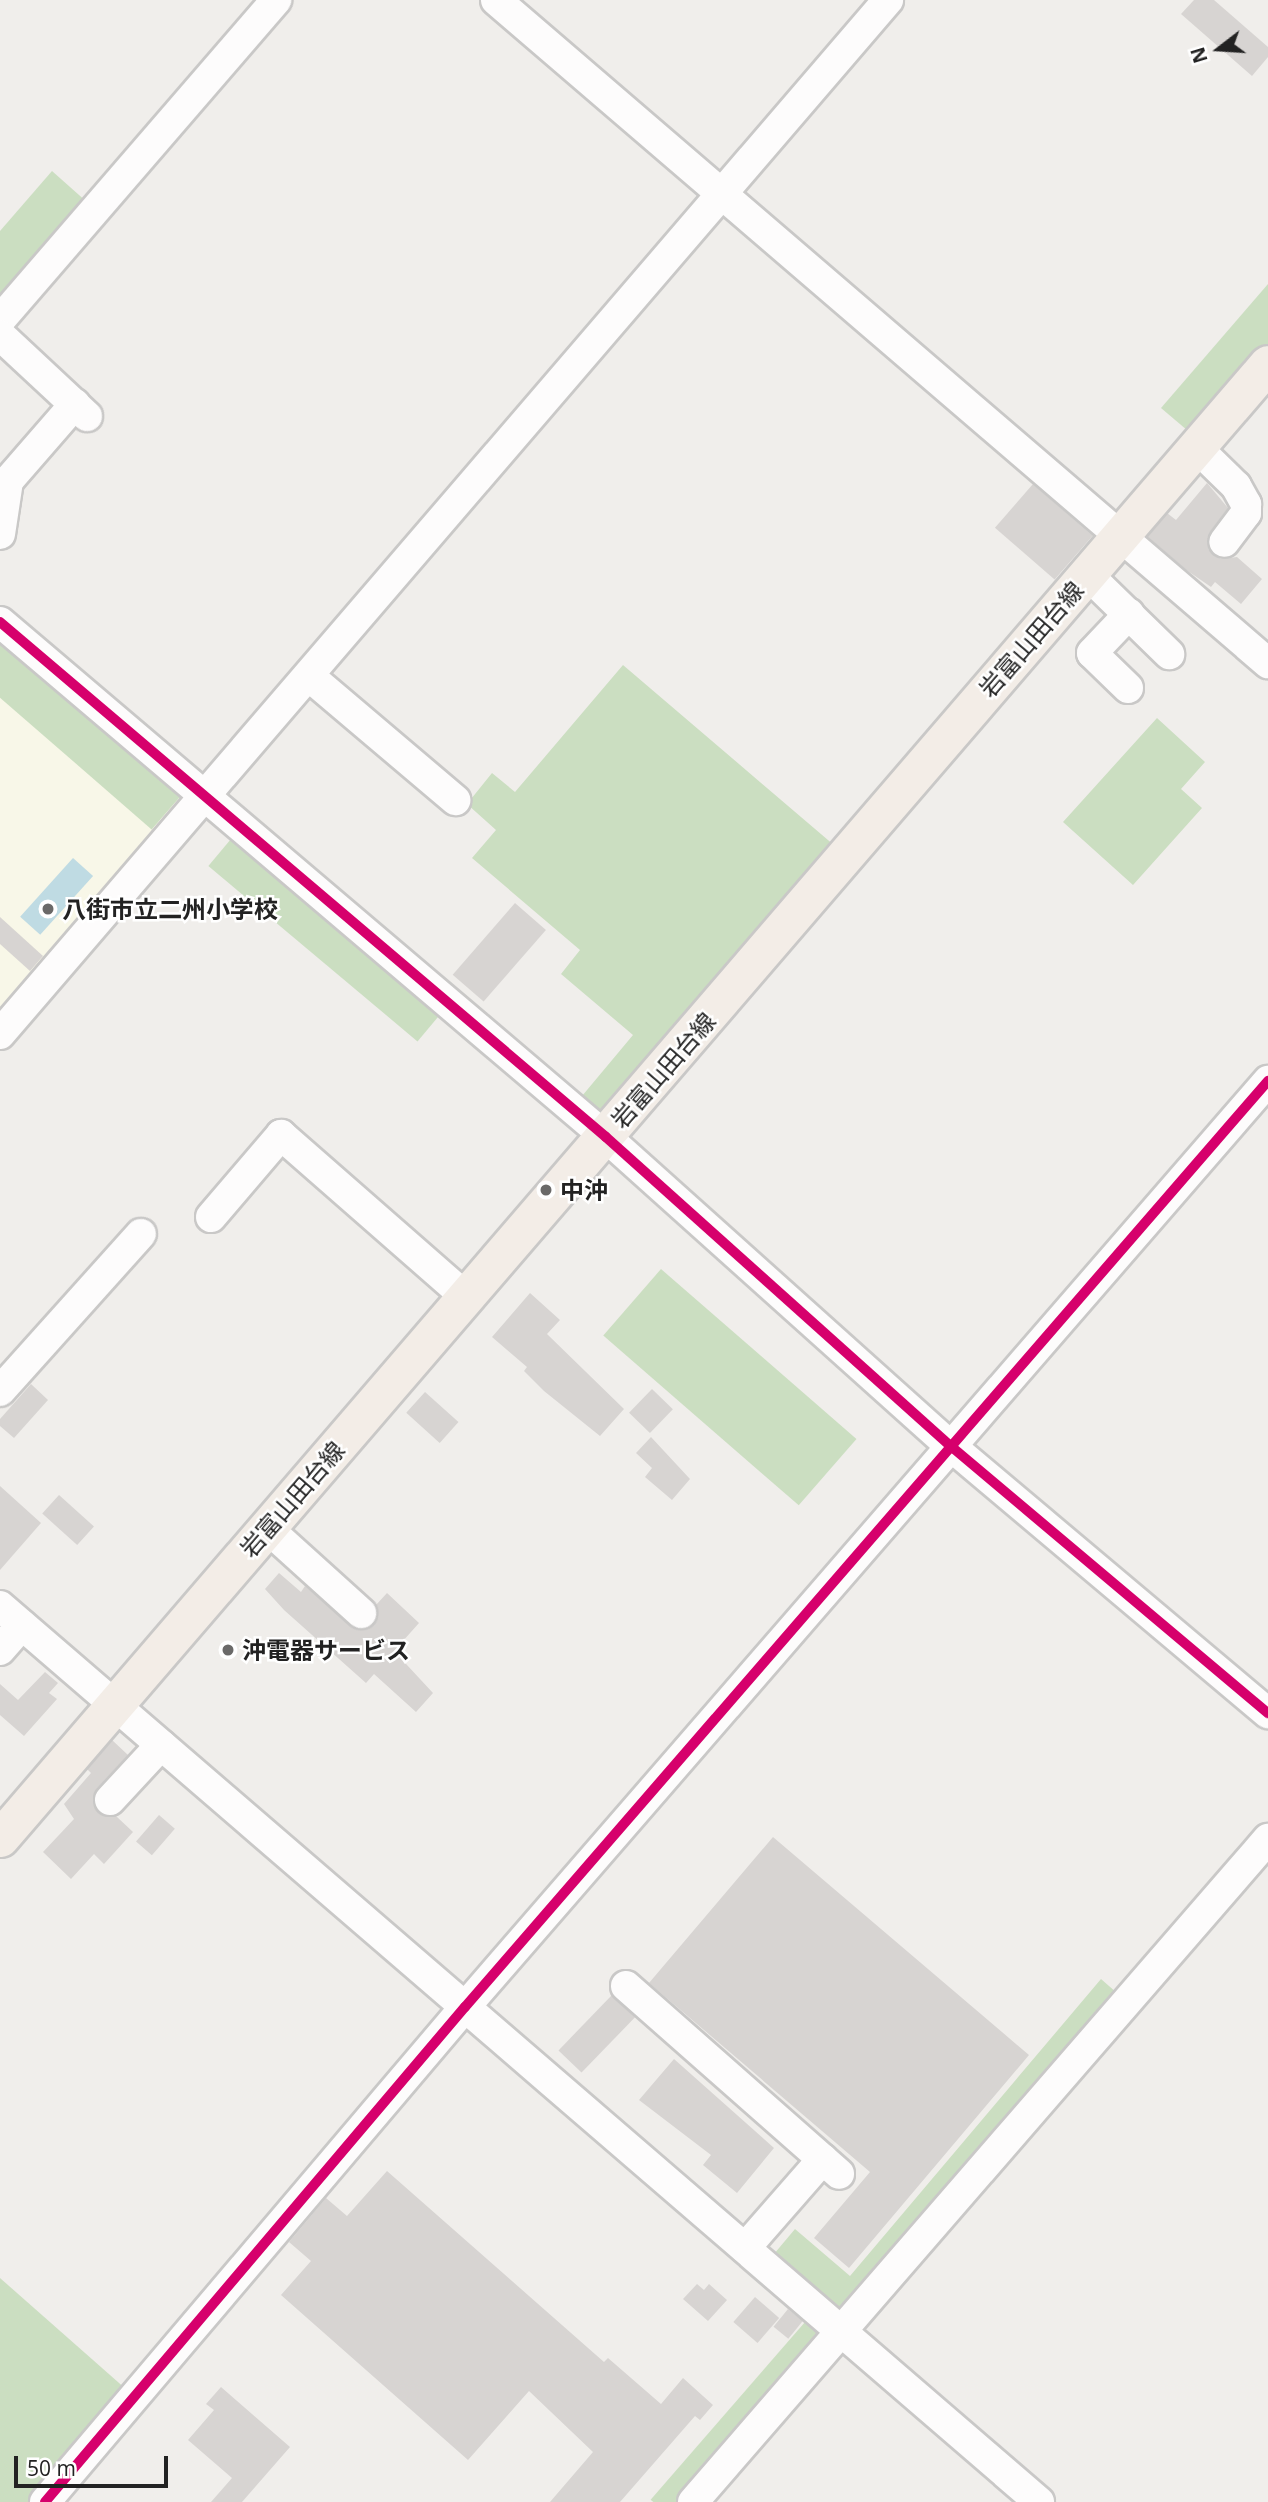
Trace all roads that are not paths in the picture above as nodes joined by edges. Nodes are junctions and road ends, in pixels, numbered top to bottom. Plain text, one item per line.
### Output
1 (276, 0) edge
2 (496, 0) edge
3 (888, 0) edge
4 (722, 192) junction
5 (0, 320) edge
6 (0, 335) edge
7 (1268, 364) edge
8 (1196, 447) junction
9 (0, 534) edge
10 (1121, 534) junction
11 (1224, 542) dead end
12 (1087, 574) junction
13 (1129, 614) junction
14 (0, 622) edge
15 (1169, 654) dead end
16 (1268, 663) edge
17 (309, 676) junction
18 (1128, 688) dead end
19 (201, 796) junction
20 (455, 800) dead end
21 (0, 1034) edge
22 (1268, 1081) edge
23 (606, 1137) junction
24 (211, 1217) dead end
25 (141, 1234) dead end
26 (467, 1298) junction
27 (0, 1391) edge
28 (953, 1448) junction
29 (267, 1528) junction
30 (361, 1613) dead end
31 (11, 1616) edge
32 (0, 1650) edge
33 (114, 1704) junction
34 (1268, 1713) edge
35 (161, 1745) junction
36 (110, 1800) dead end
37 (0, 1838) edge
38 (1268, 1839) edge
39 (626, 1986) dead end
40 (465, 2007) junction
41 (745, 2248) junction
42 (840, 2330) junction
43 (45, 2502) edge
44 (693, 2502) edge
45 (1039, 2502) edge

1 - 5 street
2 - 4 street
3 - 4 street
4 - 10 street
4 - 17 street
6 - 9 street
7 - 8 main road, 岩富山田台線
8 - 10 main road, 岩富山田台線
8 - 11 street
10 - 12 main road, 岩富山田台線
10 - 16 street
12 - 13 street
12 - 23 main road, 岩富山田台線
13 - 15 street
13 - 18 street
14 - 19 street
17 - 19 street
17 - 20 street
19 - 21 street
19 - 23 street
22 - 28 street
23 - 26 main road, 岩富山田台線
23 - 28 street
24 - 26 street
25 - 27 street
26 - 29 main road, 岩富山田台線
28 - 34 street
28 - 40 street
29 - 30 street
29 - 33 main road, 岩富山田台線
31 - 32 street
31 - 33 street
33 - 35 street
33 - 37 main road, 岩富山田台線
35 - 36 street
35 - 40 street
38 - 42 street
39 - 41 street
40 - 41 street
40 - 43 street
41 - 42 street
42 - 44 street
42 - 45 street

